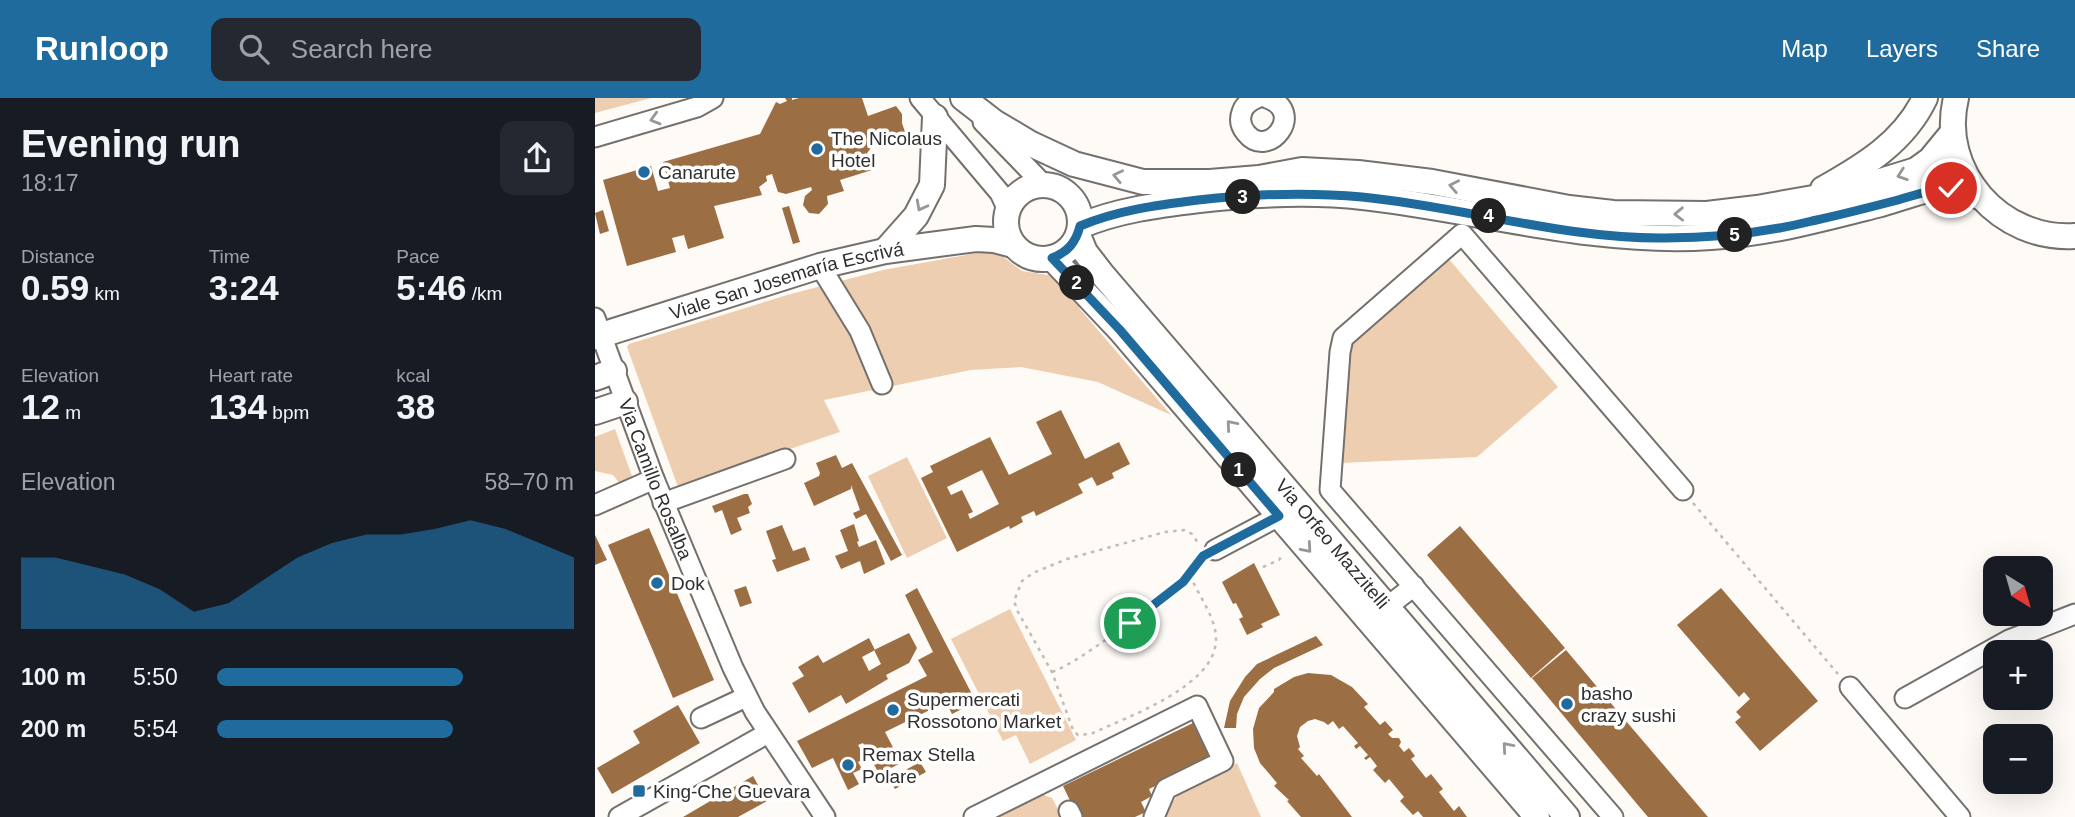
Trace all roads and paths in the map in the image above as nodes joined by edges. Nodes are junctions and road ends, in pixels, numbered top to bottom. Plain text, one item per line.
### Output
1 (713, 98) edge
2 (961, 98) edge
3 (1270, 98) edge
4 (1925, 98) edge
5 (1957, 98) edge
6 (1246, 102) edge
7 (928, 107) edge
8 (1953, 132) junction
9 (595, 137) edge
10 (1210, 182) junction
11 (1043, 184) junction
12 (1068, 193) junction
13 (1980, 197) junction
14 (1807, 198) junction
15 (1006, 213) junction
16 (1079, 230) junction
17 (2075, 236) edge
18 (976, 239) junction
19 (1013, 245) junction
20 (885, 251) junction
21 (1052, 258) junction
22 (820, 266) junction
23 (597, 330) edge
24 (604, 374) edge
25 (882, 384) dead end
26 (625, 402) junction
27 (595, 412) edge
28 (785, 459) dead end
29 (654, 479) junction
30 (1683, 490) joint
31 (663, 503) junction
32 (595, 505) edge
33 (1279, 516) junction
34 (1209, 553) junction
35 (1190, 575) junction
36 (1414, 586) junction
37 (1387, 607) junction
38 (2075, 614) edge
39 (1052, 672) junction
40 (1850, 687) joint
41 (746, 697) junction
42 (1905, 698) dead end
43 (701, 718) dead end
44 (768, 733) junction
45 (1518, 778) junction
46 (1550, 814) edge
47 (619, 817) edge
48 (825, 817) edge
49 (974, 817) edge
50 (1154, 817) edge
51 (1613, 817) edge
52 (1960, 817) edge

1 -> 9 street
10 -> 2 main road
2 - 11 street
3 - 6 street
4 - 14 main road
5 - 8 main road
7 - 15 street
7 -> 20 main road
8 - 13 main road
8 -> 14 main road
10 - 12 main road
14 -> 10 main road
11 - 12 main road
11 - 15 main road
12 - 16 main road
13 - 16 main road
13 - 17 main road
15 - 18 main road
15 - 19 main road
16 - 21 main road
37 -> 16 main road, Via Orfeo Mazzitelli
18 - 19 main road
18 - 20 main road, Viale San Josemaría Escrivá
19 - 21 main road
20 - 22 main road, Viale San Josemaría Escrivá
21 - 33 main road, Via Orfeo Mazzitelli
22 - 23 main road, Viale San Josemaría Escrivá
22 - 25 street
23 - 24 street, Via Camillo Rosalba
24 - 26 street, Via Camillo Rosalba
26 - 27 main road
26 - 29 street, Via Camillo Rosalba
28 - 31 street
29 - 31 street, Via Camillo Rosalba
29 - 32 street
30 - 36 street, Via Orfeo Mazzitelli
30 - 40 path
31 - 41 street, Via Camillo Rosalba
33 - 34 street
33 -> 45 main road, Via Orfeo Mazzitelli
34 - 35 path
34 - 39 path
35 - 39 path
35 - 39 path
36 - 37 street
36 - 51 street, Via Orfeo Mazzitelli
45 -> 37 main road, Via Orfeo Mazzitelli
38 - 42 street
40 - 52 street
41 - 43 street
41 - 44 street, Via Camillo Rosalba
44 - 47 street
44 - 48 street, Via Camillo Rosalba
45 - 46 main road, Via Orfeo Mazzitelli
49 - 50 street

